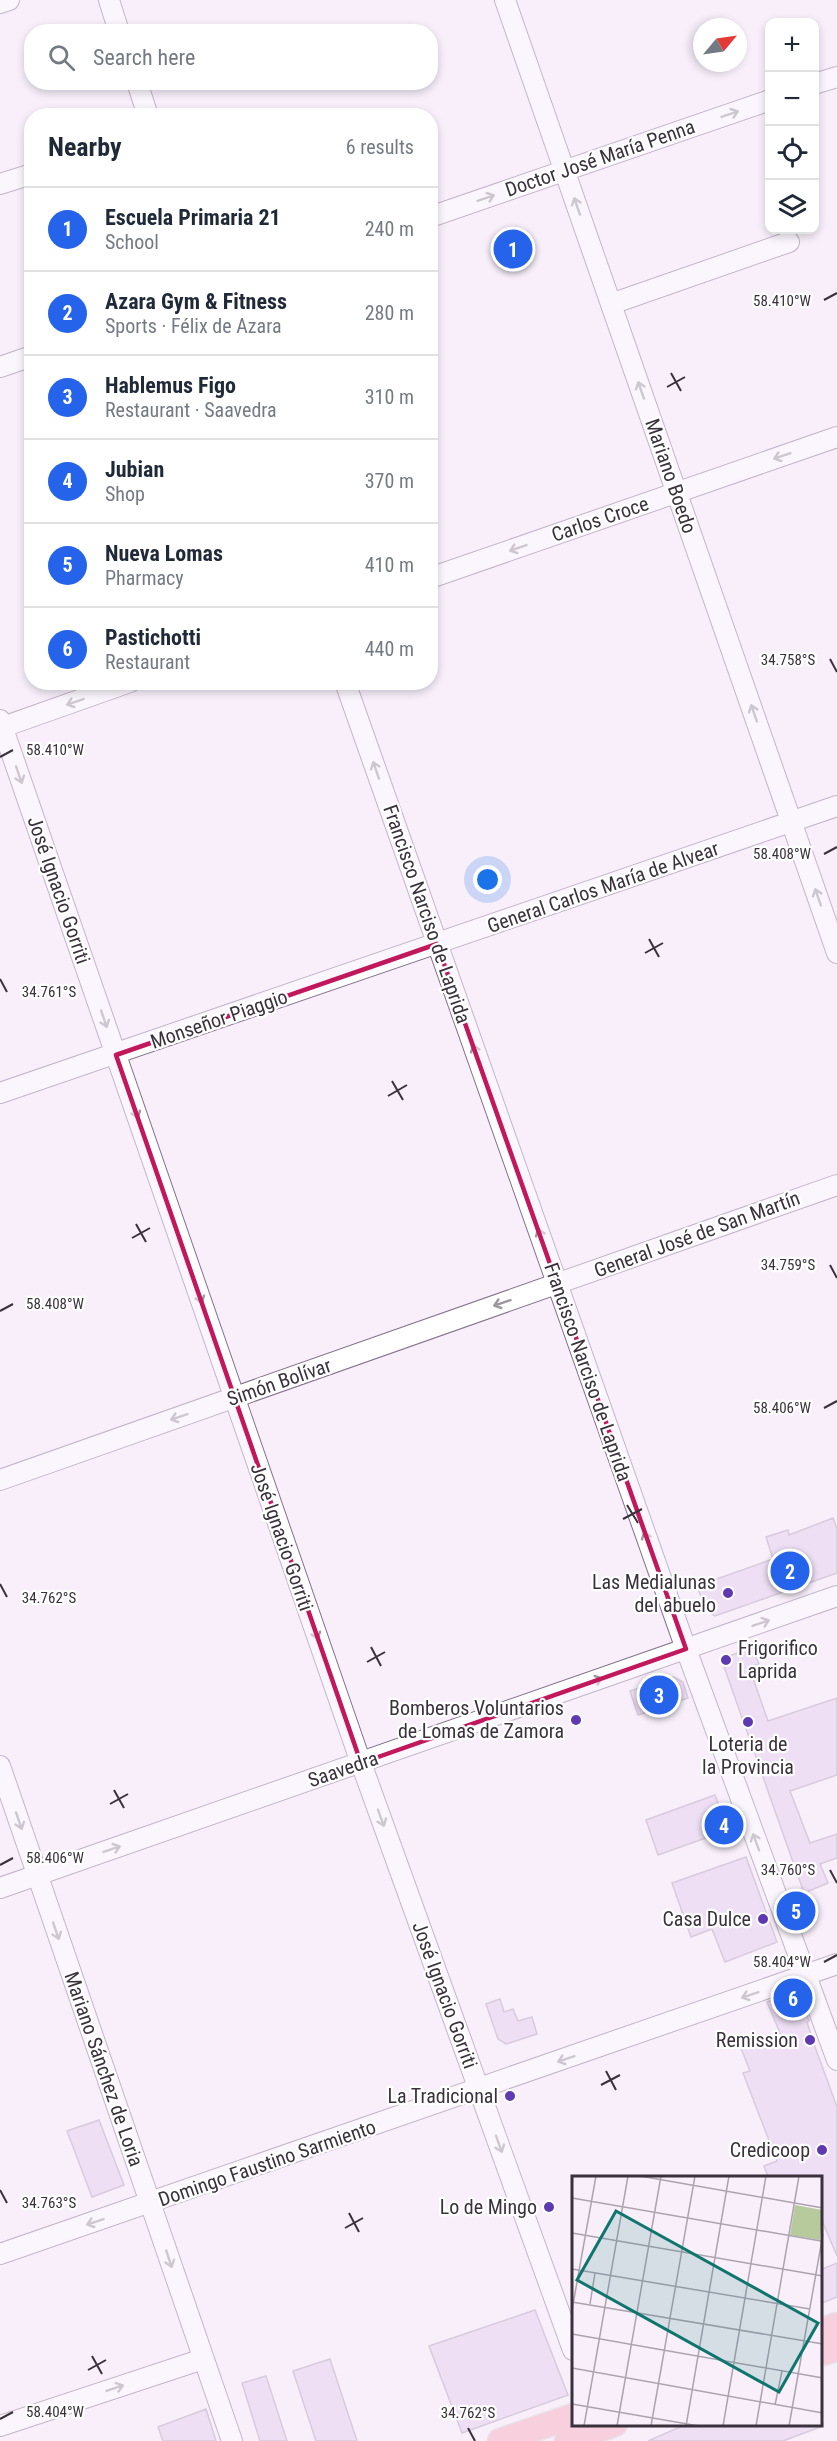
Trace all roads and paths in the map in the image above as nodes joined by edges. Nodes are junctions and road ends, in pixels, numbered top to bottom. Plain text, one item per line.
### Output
1 (9, 0) edge
2 (109, 0) edge
3 (505, 0) edge
4 (0, 3) edge
5 (117, 24) edge
6 (837, 77) edge
7 (819, 82) edge
8 (140, 90) edge
9 (765, 102) edge
10 (145, 108) edge
11 (564, 170) junction
12 (24, 176) edge
13 (0, 184) edge
14 (438, 214) edge
15 (789, 242) dead end
16 (611, 304) junction
17 (24, 358) edge
18 (0, 366) edge
19 (837, 437) edge
20 (677, 493) junction
21 (438, 575) edge
22 (106, 690) edge
23 (348, 690) edge
24 (1, 725) edge
25 (837, 806) edge
26 (791, 822) junction
27 (437, 944) junction
28 (837, 953) edge
29 (116, 1055) junction
30 (0, 1093) edge
31 (837, 1185) edge
32 (558, 1284) junction
33 (234, 1397) junction
34 (0, 1480) edge
35 (837, 1596) edge
36 (686, 1649) junction
37 (361, 1763) junction
38 (0, 1766) edge
39 (37, 1875) junction
40 (0, 1888) edge
41 (837, 1965) edge
42 (806, 1976) junction
43 (837, 2060) edge
44 (479, 2089) junction
45 (151, 2203) junction
46 (0, 2254) edge
47 (837, 2325) edge
48 (822, 2330) edge
49 (572, 2347) edge
50 (837, 2349) edge
51 (822, 2353) edge
52 (203, 2359) junction
53 (572, 2416) edge
54 (0, 2426) edge
55 (606, 2430) edge
56 (232, 2441) edge
57 (500, 2441) edge
58 (567, 2441) edge

1 - 4 street
2 - 5 street
3 - 11 street, Mariano Boedo
6 - 7 street
8 - 10 street
11 -> 9 street, Doctor José María Penna
14 -> 11 street, Doctor José María Penna
16 -> 11 street, Mariano Boedo
12 - 13 street
15 - 16 street
20 -> 16 street, Mariano Boedo
17 - 18 street
19 -> 20 street, Carlos Croce
20 -> 21 street, Carlos Croce
26 -> 20 street, Mariano Boedo
22 -> 24 street
27 -> 23 street, Francisco Narciso de Laprida
24 -> 29 street, José Ignacio Gorriti
25 - 26 street, General Carlos María de Alvear
26 - 27 street, General Carlos María de Alvear
28 -> 26 street, Mariano Boedo
27 - 29 street, Monseñor Piaggio
32 -> 27 street, Francisco Narciso de Laprida
29 - 30 street, Monseñor Piaggio
29 -> 33 street, José Ignacio Gorriti
31 - 32 street, General José de San Martín
32 -> 33 street, Simón Bolívar
36 -> 32 street, Francisco Narciso de Laprida
33 -> 34 street, Simón Bolívar
33 -> 37 street, José Ignacio Gorriti
36 -> 35 street, Saavedra
37 -> 36 street, Saavedra
42 -> 36 street, Francisco Narciso de Laprida
39 -> 37 street, Saavedra
37 -> 44 street, José Ignacio Gorriti
38 -> 39 street, Mariano Sánchez de Loria
39 - 40 street, Saavedra
39 -> 45 street, Mariano Sánchez de Loria
41 - 42 street, Domingo Faustino Sarmiento
42 - 43 street, Francisco Narciso de Laprida
42 -> 44 street, Domingo Faustino Sarmiento
44 - 45 street, Domingo Faustino Sarmiento
44 -> 49 street, José Ignacio Gorriti
45 -> 46 street, Domingo Faustino Sarmiento
45 -> 52 street, Mariano Sánchez de Loria
47 - 48 main road
50 - 51 main road
54 -> 52 street
52 - 56 street, Mariano Sánchez de Loria
53 - 57 main road
55 - 58 main road

